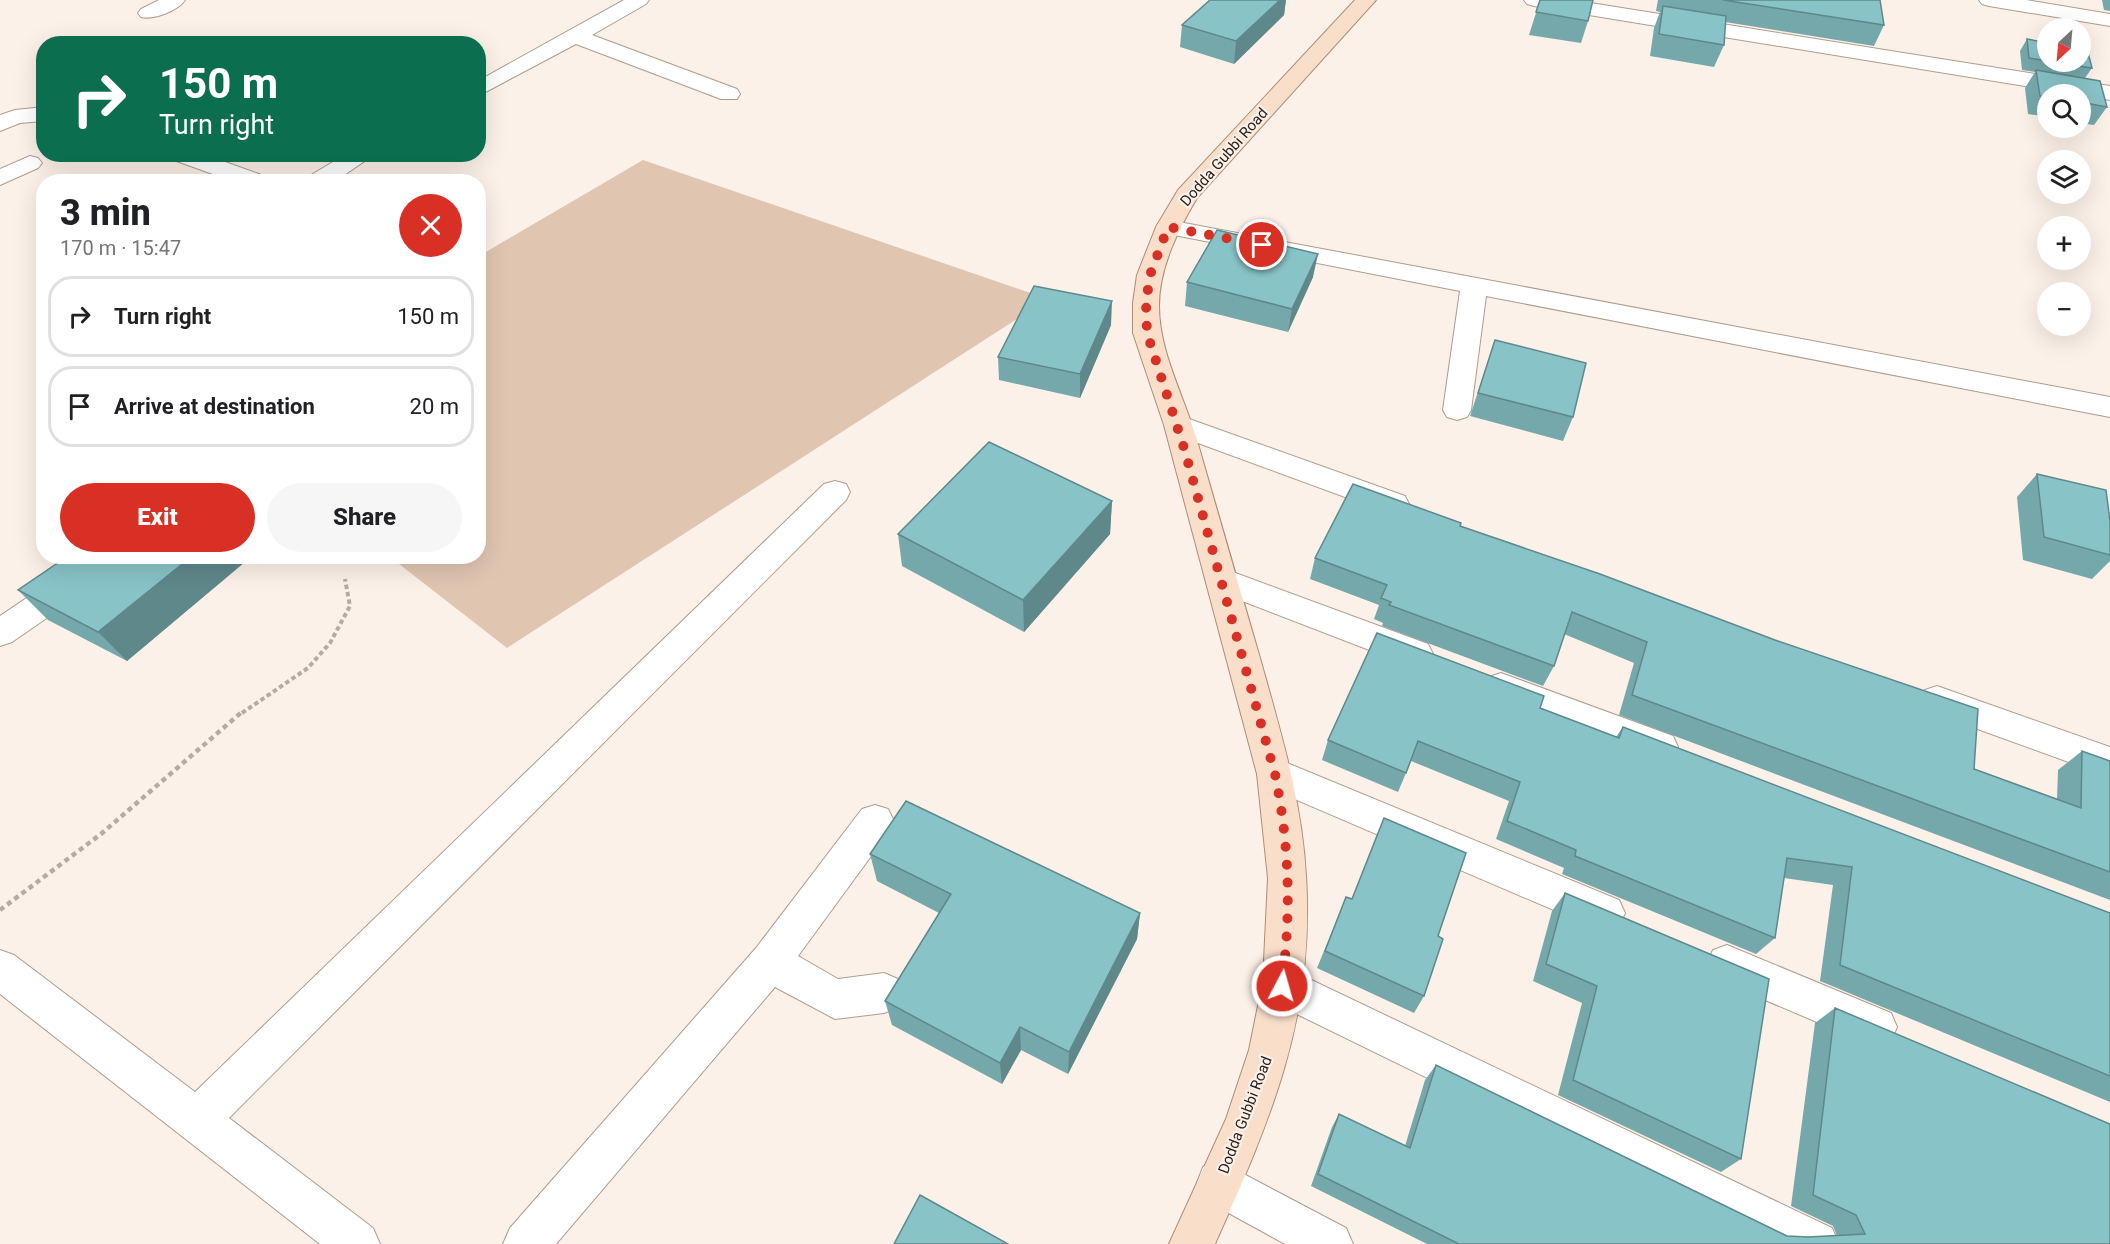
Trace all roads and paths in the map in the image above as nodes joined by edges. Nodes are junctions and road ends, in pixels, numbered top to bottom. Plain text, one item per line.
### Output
1 (175, 0) edge
2 (639, 0) edge
3 (1366, 0) edge
4 (1534, 0) edge
5 (1992, 0) edge
6 (148, 13) dead end
7 (2110, 20) edge
8 (575, 36) junction
9 (486, 86) edge
10 (2110, 93) edge
11 (729, 94) dead end
12 (36, 115) edge
13 (0, 124) edge
14 (202, 162) edge
15 (350, 162) edge
16 (30, 163) dead end
17 (236, 174) edge
18 (330, 174) edge
19 (0, 178) edge
20 (1168, 227) junction
21 (1474, 285) junction
22 (2110, 407) edge
23 (1457, 410) dead end
24 (1178, 426) junction
25 (836, 492) dead end
26 (1425, 515) edge
27 (102, 564) edge
28 (345, 579) dead end
29 (1222, 580) junction
30 (0, 633) edge
31 (1908, 689) edge
32 (1688, 758) edge
33 (2110, 762) edge
34 (1275, 774) junction
35 (875, 821) dead end
36 (0, 910) edge
37 (1638, 926) edge
38 (1693, 950) edge
39 (770, 962) junction
40 (0, 969) edge
41 (1282, 986) junction
42 (884, 993) dead end
43 (1912, 1042) edge
44 (197, 1120) junction
45 (1219, 1183) junction
46 (357, 1244) edge
47 (526, 1244) edge
48 (1192, 1244) edge
49 (1330, 1244) edge
50 (1816, 1244) edge

1 - 6 street
2 - 8 street
3 - 20 main road, Dodda Gubbi Road
4 - 10 street
5 - 7 street
8 - 9 street
8 - 11 street
12 - 13 street
14 - 17 street
15 - 18 street
16 - 19 street
20 - 21 street
20 - 24 main road, Dodda Gubbi Road
21 - 22 street
21 - 23 street
24 - 26 street
24 - 29 main road, Dodda Gubbi Road
25 - 44 street
27 - 30 street
28 - 36 path
29 - 32 street
29 - 34 main road, Dodda Gubbi Road
31 - 33 street
34 - 37 street
34 - 41 main road, Dodda Gubbi Road
35 - 39 street
38 - 43 street
39 - 42 street
39 - 47 street
40 - 44 street
41 - 45 main road, Dodda Gubbi Road
41 - 50 street
44 - 46 street
45 - 48 main road, Dodda Gubbi Road
45 - 49 street

